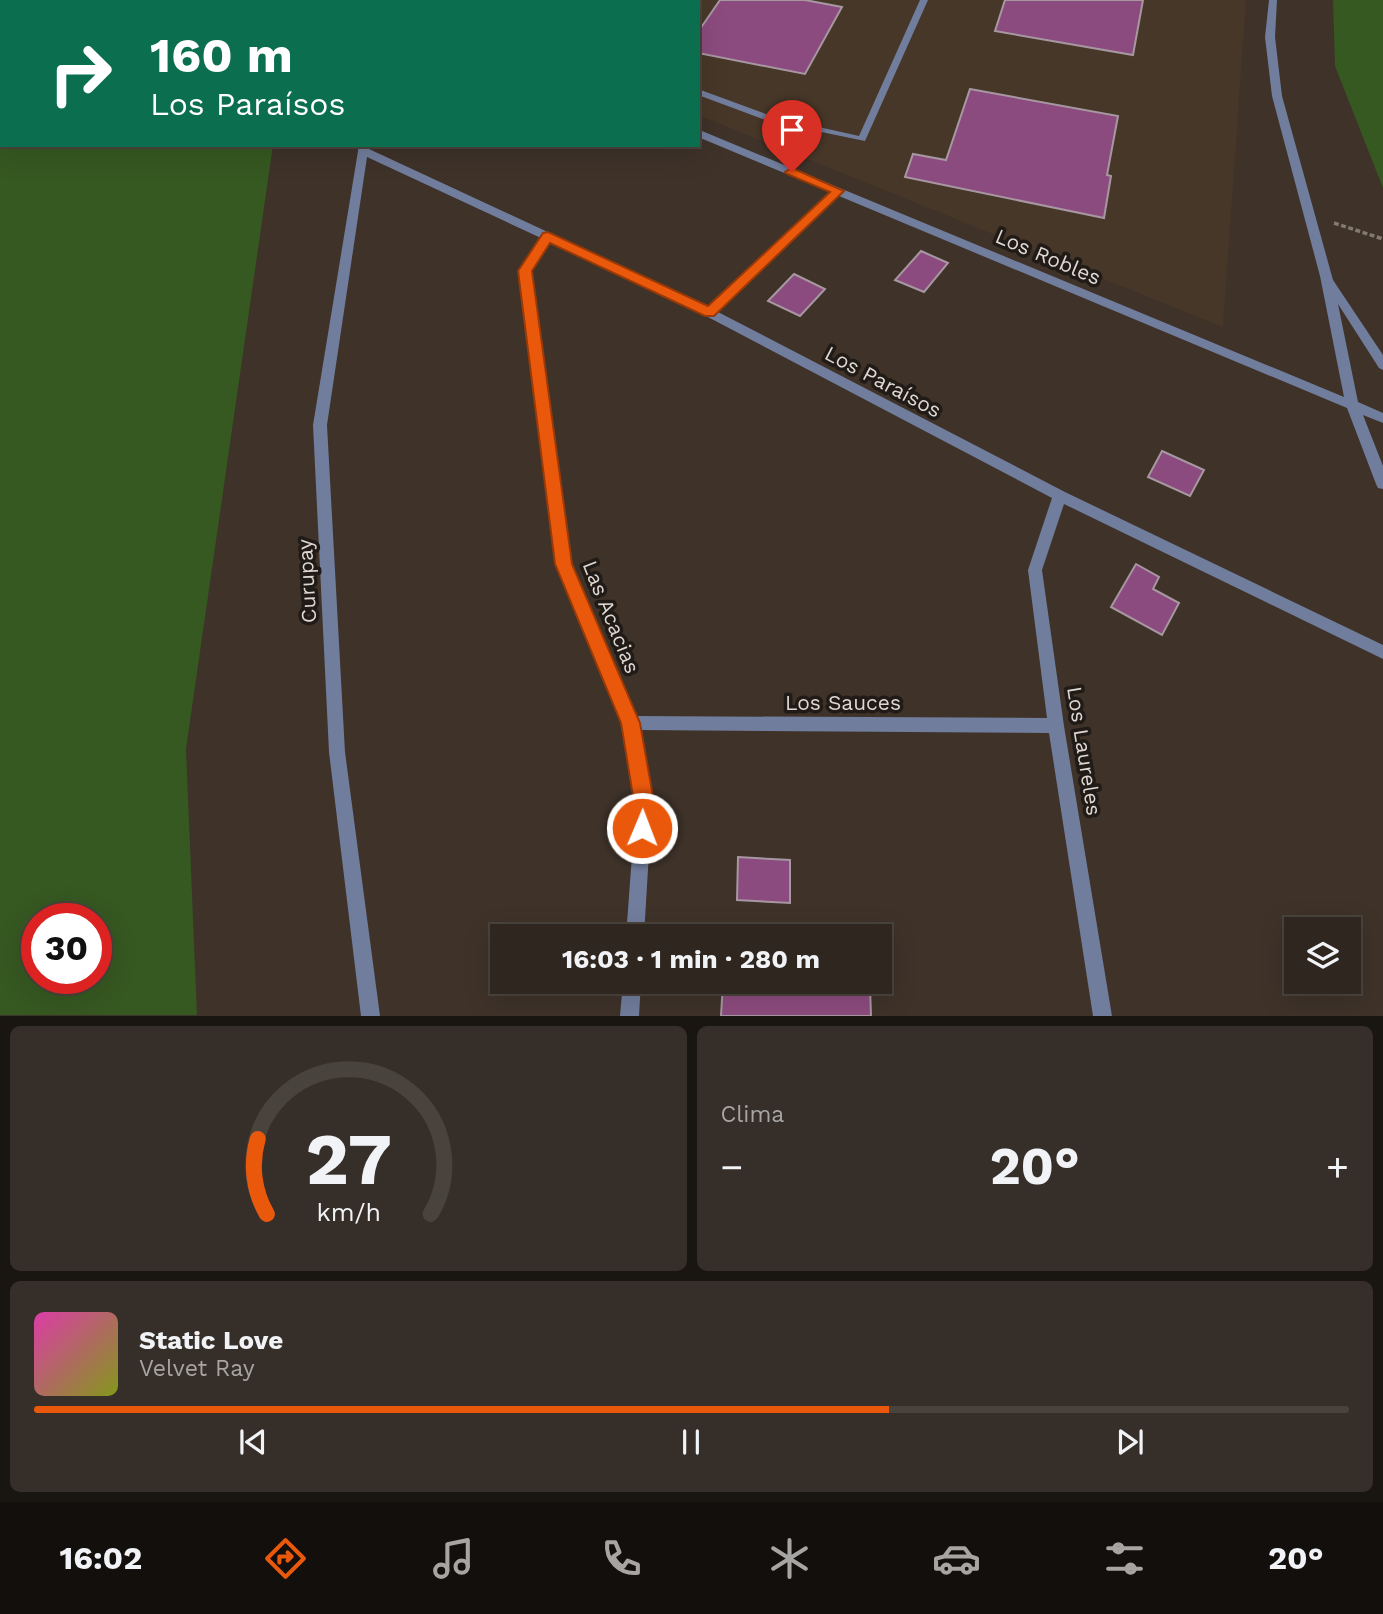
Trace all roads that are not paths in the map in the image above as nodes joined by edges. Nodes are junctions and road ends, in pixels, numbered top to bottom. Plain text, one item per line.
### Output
1 (925, 0) edge
2 (1273, 0) edge
3 (700, 93) edge
4 (700, 134) edge
5 (363, 148) edge
6 (838, 191) junction
7 (548, 236) junction
8 (1326, 276) junction
9 (709, 313) junction
10 (1383, 365) edge
11 (1352, 404) junction
12 (1383, 418) edge
13 (1383, 484) edge
14 (1060, 496) junction
15 (1383, 652) edge
16 (630, 723) junction
17 (1056, 726) junction
18 (636, 924) edge
19 (631, 994) edge
20 (371, 1016) edge
21 (629, 1016) edge
22 (1103, 1016) edge

1 - 3 lane
2 - 8 street
4 - 6 street, Los Robles
5 - 7 street, Los Paraísos
5 - 20 street, Curupay
6 - 9 street
6 - 11 street, Los Robles
7 - 9 street, Los Paraísos
7 - 16 street, Las Acacias
8 - 10 street
8 - 11 street
9 - 14 street, Los Paraísos
11 - 12 street, Los Robles
11 - 13 street
14 - 15 street, Los Paraísos
14 - 17 street, Los Laureles
16 - 17 street, Los Sauces
16 - 18 street, Las Acacias
17 - 22 street, Los Laureles
19 - 21 street

